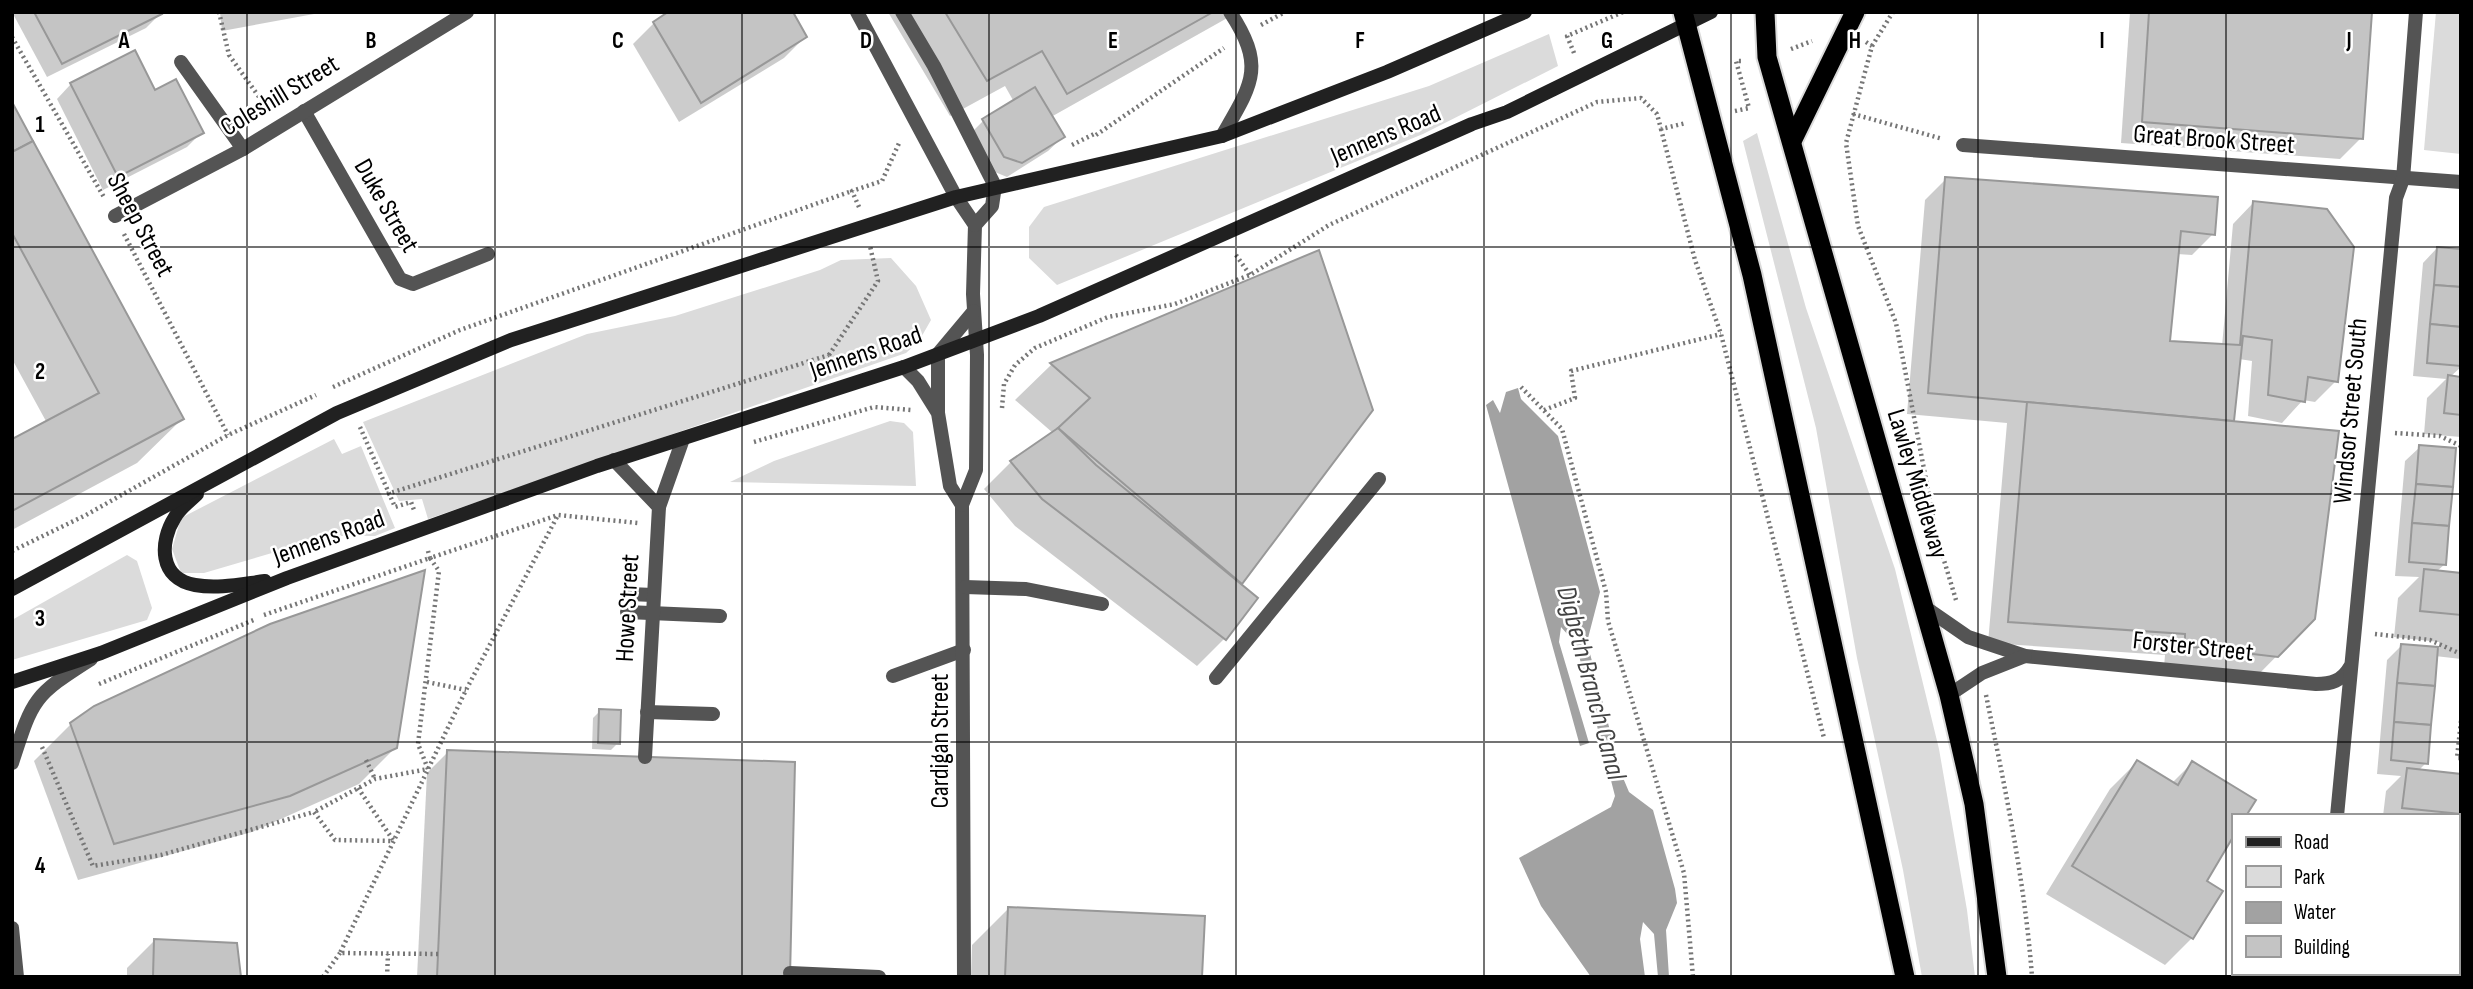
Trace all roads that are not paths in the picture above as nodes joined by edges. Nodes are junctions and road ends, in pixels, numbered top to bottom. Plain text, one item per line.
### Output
1 (467, 12) edge
2 (858, 12) edge
3 (902, 12) edge
4 (1230, 12) edge
5 (1525, 12) edge
6 (1711, 12) edge
7 (1765, 12) edge
8 (1855, 12) edge
9 (2416, 12) edge
10 (1685, 19) edge
11 (181, 62) dead end
12 (304, 111) junction
13 (1222, 136) junction
14 (1793, 139) junction
15 (1963, 145) road end
16 (243, 149) junction
17 (2403, 179) junction
18 (2461, 181) edge
19 (995, 186) junction
20 (956, 197) junction
21 (115, 216) road end
22 (975, 225) junction
23 (488, 254) dead end
24 (974, 311) junction
25 (977, 340) junction
26 (938, 354) junction
27 (904, 367) junction
28 (938, 413) junction
29 (683, 439) junction
30 (614, 460) junction
31 (1379, 478) dead end
32 (211, 481) junction
33 (962, 505) junction
34 (658, 514) junction
35 (287, 578) junction
36 (965, 587) junction
37 (12, 589) edge
38 (629, 594) dead end
39 (653, 595) junction
40 (1102, 604) dead end
41 (1926, 608) junction
42 (627, 612) dead end
43 (652, 612) junction
44 (720, 616) dead end
45 (964, 650) junction
46 (101, 653) junction
47 (2025, 656) junction
48 (2350, 667) junction
49 (893, 676) dead end
50 (1216, 678) dead end
51 (12, 682) edge
52 (1949, 695) junction
53 (647, 712) junction
54 (713, 714) dead end
55 (645, 757) dead end
56 (12, 763) edge
57 (2337, 814) edge
58 (12, 928) edge
59 (790, 973) dead end
60 (17, 977) edge
61 (879, 977) edge
62 (964, 977) edge
63 (1905, 977) edge
64 (1997, 977) edge

1 - 12 street, Coleshill Street
2 - 20 street
3 - 19 street
4 - 13 street
5 - 13 main road
6 - 10 main road, Jennens Road
7 - 14 highway, Lawley Middleway
8 - 14 highway
9 - 17 street, Windsor Street South
10 - 25 main road, Jennens Road
10 - 63 highway
11 - 16 street
12 - 16 street, Coleshill Street
12 - 23 street, Duke Street
13 - 19 main road
14 - 41 highway, Lawley Middleway
15 - 17 street, Great Brook Street
16 - 21 street, Coleshill Street
17 - 18 street, Great Brook Street
17 - 48 street, Windsor Street South
19 - 20 main road
19 - 22 street
20 - 22 street
20 - 32 main road
22 - 24 street, Cardigan Street
24 - 25 street, Cardigan Street
24 - 26 street
25 - 26 main road, Jennens Road
25 - 33 street, Cardigan Street
26 - 27 main road, Jennens Road
26 - 28 street
27 - 28 street, Cardigan Street
27 - 29 main road, Jennens Road
28 - 33 street, Cardigan Street
29 - 30 main road, Jennens Road
29 - 34 street, Howe Street
30 - 34 street
30 - 35 main road, Jennens Road
31 - 50 street
32 - 35 main road
32 - 37 main road
33 - 36 street, Cardigan Street
34 - 39 street, Howe Street
35 - 46 main road, Jennens Road
36 - 40 street
36 - 45 street, Cardigan Street
38 - 39 street
39 - 43 street, Howe Street
41 - 47 street, Forster Street
41 - 52 highway, Lawley Middleway
42 - 43 street
43 - 44 street
43 - 53 street, Howe Street
45 - 49 street
45 - 62 street, Cardigan Street
46 - 51 main road, Jennens Road
46 - 56 street
47 - 48 street, Forster Street
47 - 52 street, Forster Street
48 - 57 street, Windsor Street South
52 - 64 highway, Lawley Middleway
53 - 54 street
53 - 55 street, Howe Street
58 - 60 street
59 - 61 street

